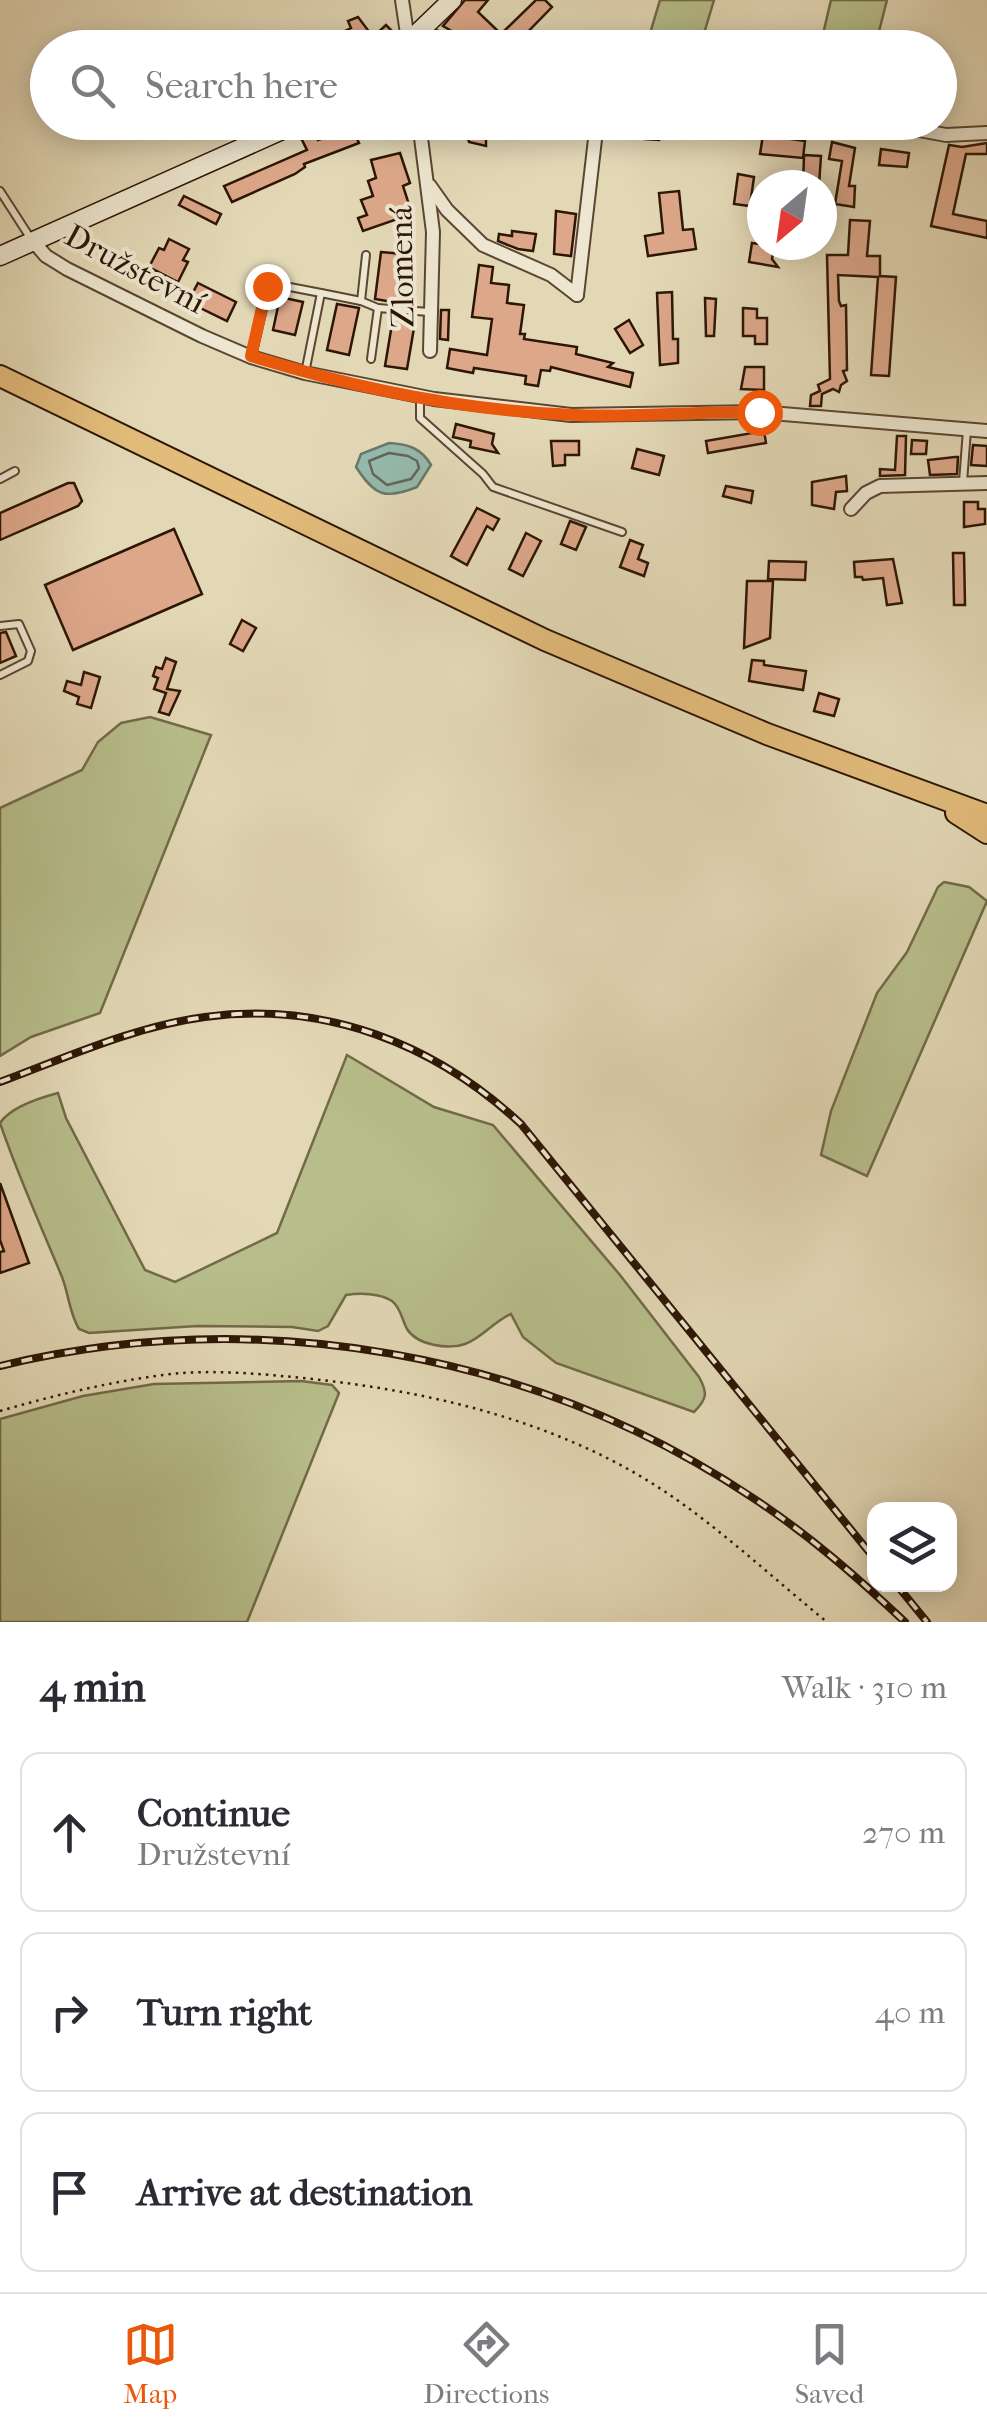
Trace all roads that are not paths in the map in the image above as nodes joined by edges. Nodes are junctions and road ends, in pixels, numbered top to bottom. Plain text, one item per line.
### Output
1 (402, 0) edge
2 (452, 0) edge
3 (408, 30) edge
4 (422, 30) edge
5 (987, 133) edge
6 (957, 134) edge
7 (259, 140) edge
8 (422, 140) edge
9 (595, 140) edge
10 (428, 182) junction
11 (0, 191) edge
12 (32, 240) junction
13 (366, 255) dead end
14 (0, 256) edge
15 (321, 292) junction
16 (362, 300) junction
17 (378, 308) junction
18 (430, 312) junction
19 (430, 351) dead end
20 (251, 356) junction
21 (371, 359) dead end
22 (304, 373) junction
23 (0, 376) edge
24 (420, 397) junction
25 (968, 430) junction
26 (987, 431) edge
27 (16, 471) dead end
28 (0, 479) edge
29 (987, 483) edge
30 (963, 484) junction
31 (851, 509) dead end
32 (622, 532) dead end
33 (0, 626) edge
34 (0, 674) edge
35 (924, 793) junction
36 (987, 800) edge
37 (987, 815) edge
38 (987, 833) edge

1 - 3 street
2 - 4 street
5 - 6 street
7 - 12 street
8 - 10 street, Zlomená
9 - 10 street, Zlomená
10 - 18 street, Zlomená
11 - 12 lane
12 - 14 street
12 - 20 street, Družstevní
13 - 16 lane
15 - 16 lane
15 - 20 lane
15 - 22 lane
16 - 17 lane
17 - 18 lane
17 - 21 lane
18 - 19 street, Zlomená
20 - 22 street, Družstevní
22 - 24 street, Družstevní
23 - 35 main road
24 - 25 street, Družstevní
24 - 32 lane
25 - 26 street, Družstevní
25 - 30 lane
27 - 28 lane
29 - 30 street
30 - 31 street
33 - 34 lane
35 - 36 main road
35 - 37 main road
35 - 38 main road

